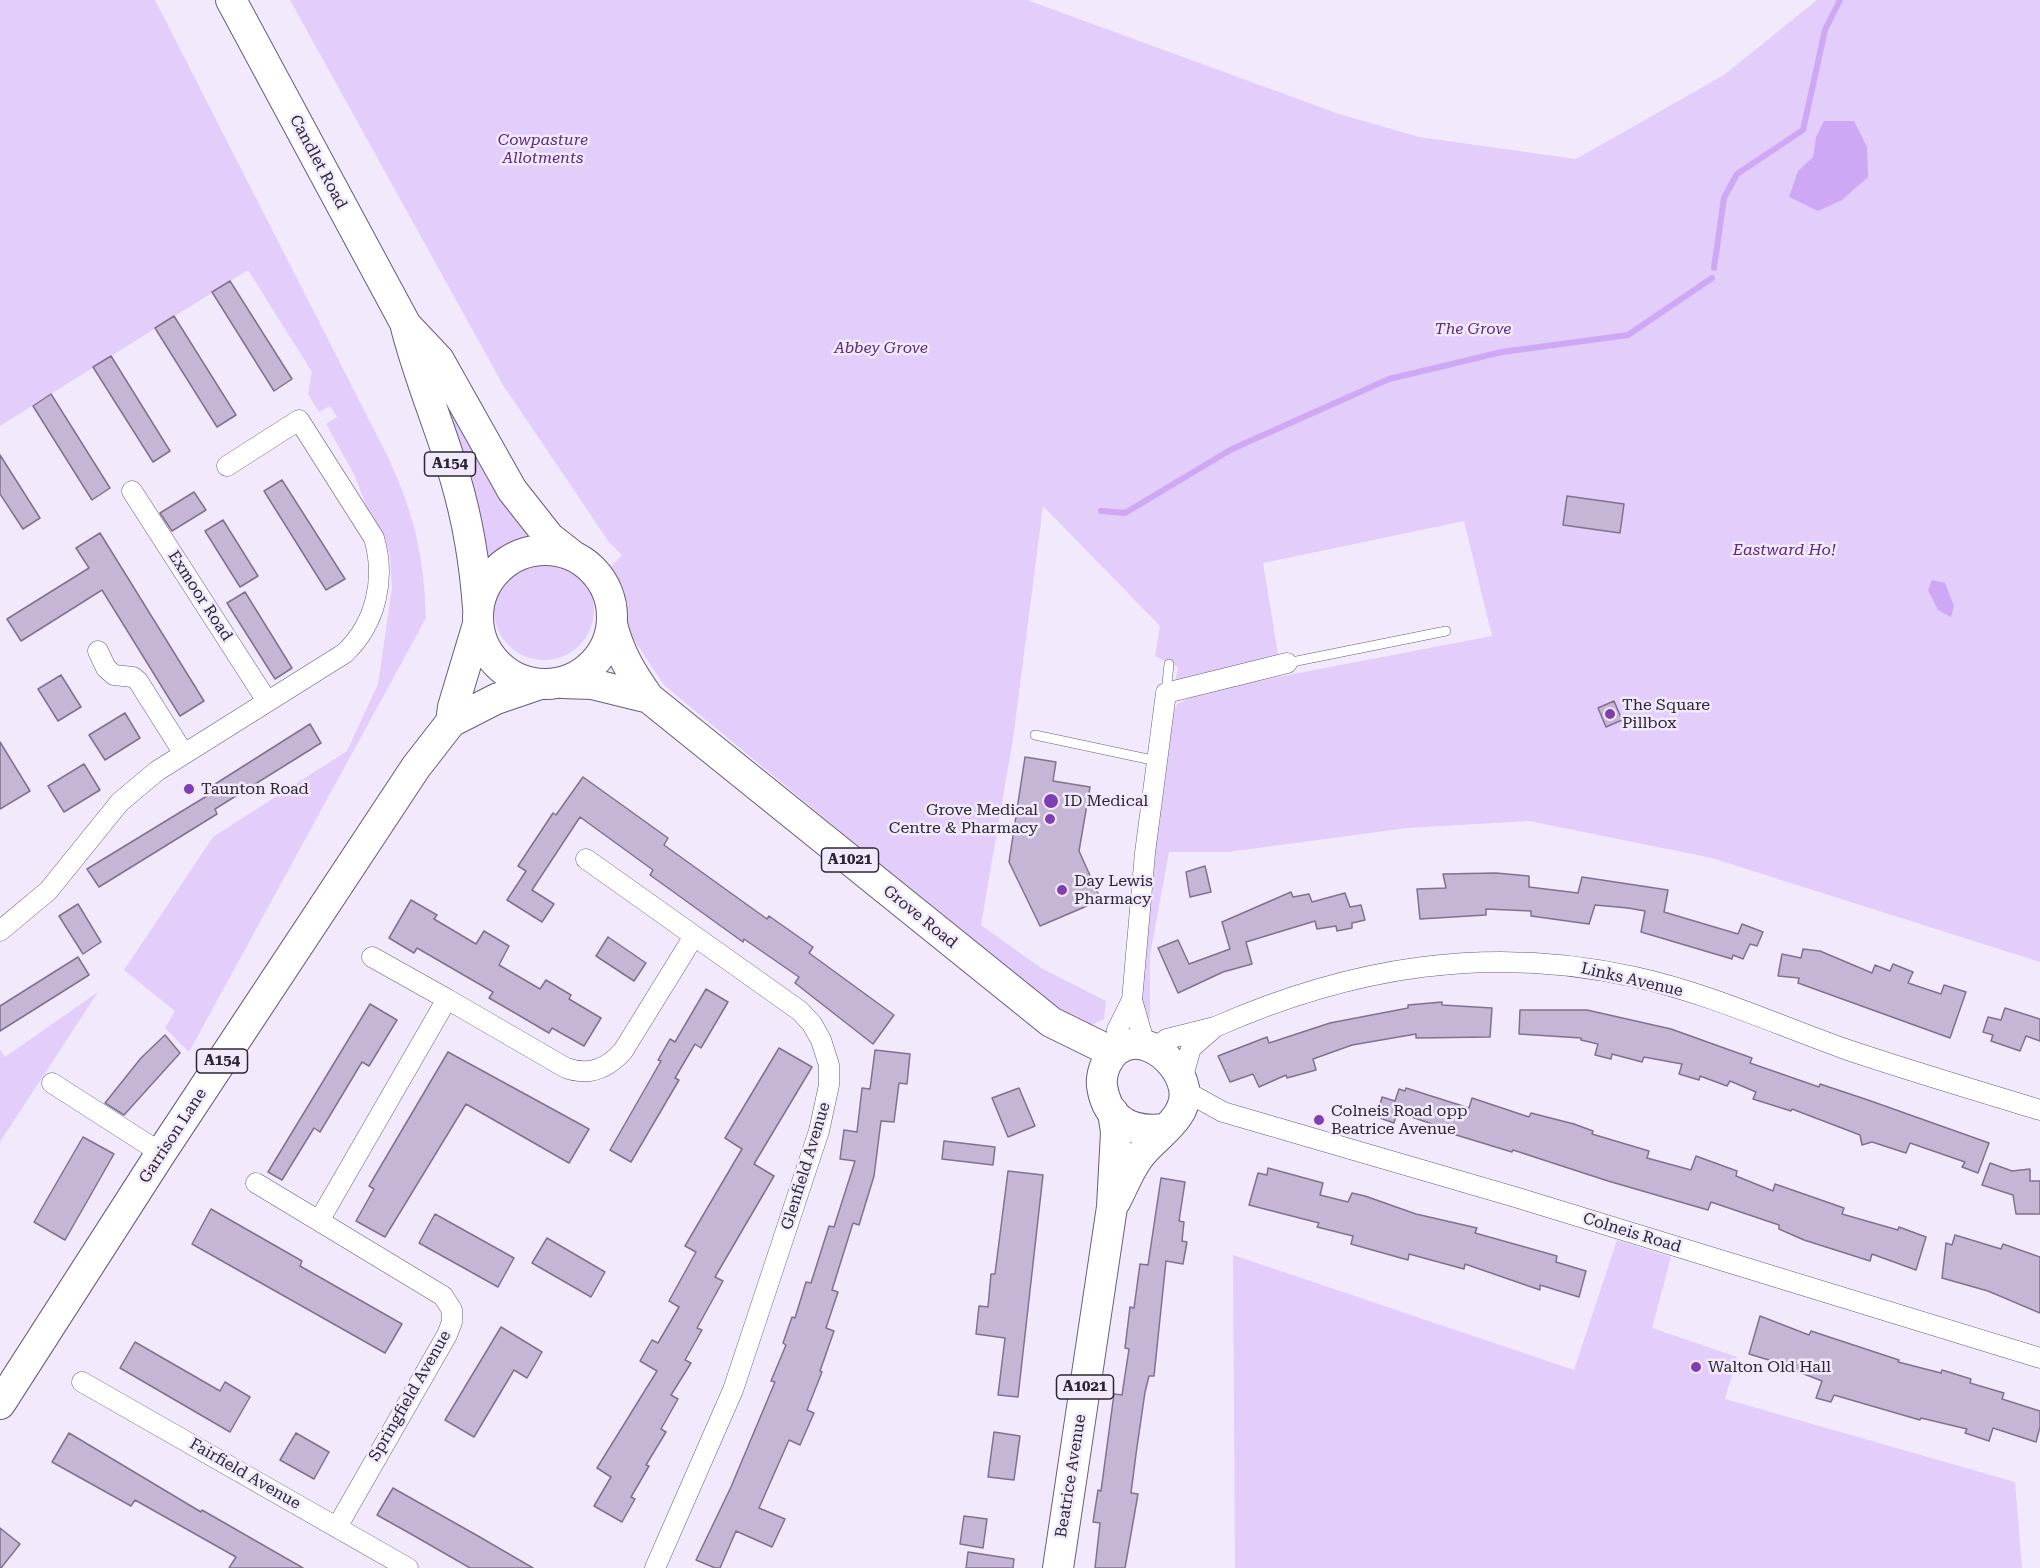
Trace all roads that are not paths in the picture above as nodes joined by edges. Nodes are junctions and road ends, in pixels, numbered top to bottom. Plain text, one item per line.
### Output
1 (231, 0) edge
2 (405, 324) junction
3 (227, 466) dead end
4 (132, 491) dead end
5 (573, 556) junction
6 (478, 616) junction
7 (612, 624) junction
8 (1446, 631) dead end
9 (98, 651) dead end
10 (1287, 663) joint
11 (1169, 664) dead end
12 (549, 684) junction
13 (1166, 693) junction
14 (649, 698) junction
15 (267, 701) junction
16 (451, 722) junction
17 (1035, 735) dead end
18 (184, 754) junction
19 (1157, 761) junction
20 (586, 859) dead end
21 (0, 932) edge
22 (694, 936) junction
23 (372, 957) dead end
24 (447, 999) junction
25 (1132, 1000) junction
26 (1051, 1022) junction
27 (1215, 1027) junction
28 (1132, 1048) junction
29 (52, 1083) dead end
30 (1183, 1085) junction
31 (1107, 1100) junction
32 (2040, 1110) edge
33 (1223, 1112) junction
34 (1167, 1126) junction
35 (161, 1153) junction
36 (256, 1184) dead end
37 (1112, 1207) junction
38 (319, 1221) junction
39 (2040, 1358) edge
40 (82, 1382) dead end
41 (0, 1404) edge
42 (337, 1527) junction
43 (408, 1568) edge
44 (655, 1568) edge
45 (1058, 1568) edge

1 - 2 main road, Candlet Road / A154
2 - 5 main road, Candlet Road / A154
2 - 6 main road, Candlet Road / A154
3 - 15 street
4 - 15 street, Exmoor Road
5 - 6 main road
5 - 7 main road
6 - 12 main road
6 - 16 main road, Garrison Lane / A154
7 - 12 main road
7 - 14 main road, Grove Road / A1021
8 - 10 lane
9 - 18 street
10 - 13 street
11 - 13 lane
12 - 14 main road, Grove Road / A1021
12 - 16 main road, Garrison Lane / A154
13 - 19 street
14 - 26 main road, Grove Road / A1021
15 - 18 street
16 - 35 main road, Garrison Lane / A154
17 - 19 lane
18 - 21 street
19 - 25 street
20 - 22 street, Glenfield Avenue
22 - 24 street
22 - 44 street, Glenfield Avenue
23 - 24 street
24 - 38 street
25 - 28 street
25 - 28 street
26 - 28 main road, Grove Road / A1021
26 - 31 main road, Grove Road / A1021
27 - 28 street, Links Avenue
27 - 30 street, Links Avenue
27 - 32 street, Links Avenue
28 - 30 main road
28 - 31 main road
29 - 35 street
30 - 33 street, Colneis Road
30 - 34 main road
31 - 34 main road
31 - 37 main road, Beatrice Avenue / A1021
33 - 34 street, Colneis Road
33 - 39 street, Colneis Road
34 - 37 main road, Beatrice Avenue / A1021
35 - 41 main road, Garrison Lane / A154
36 - 38 street, Springfield Avenue
37 - 45 main road, Beatrice Avenue / A1021
38 - 42 street, Springfield Avenue
40 - 42 street, Fairfield Avenue
42 - 43 street, Fairfield Avenue

